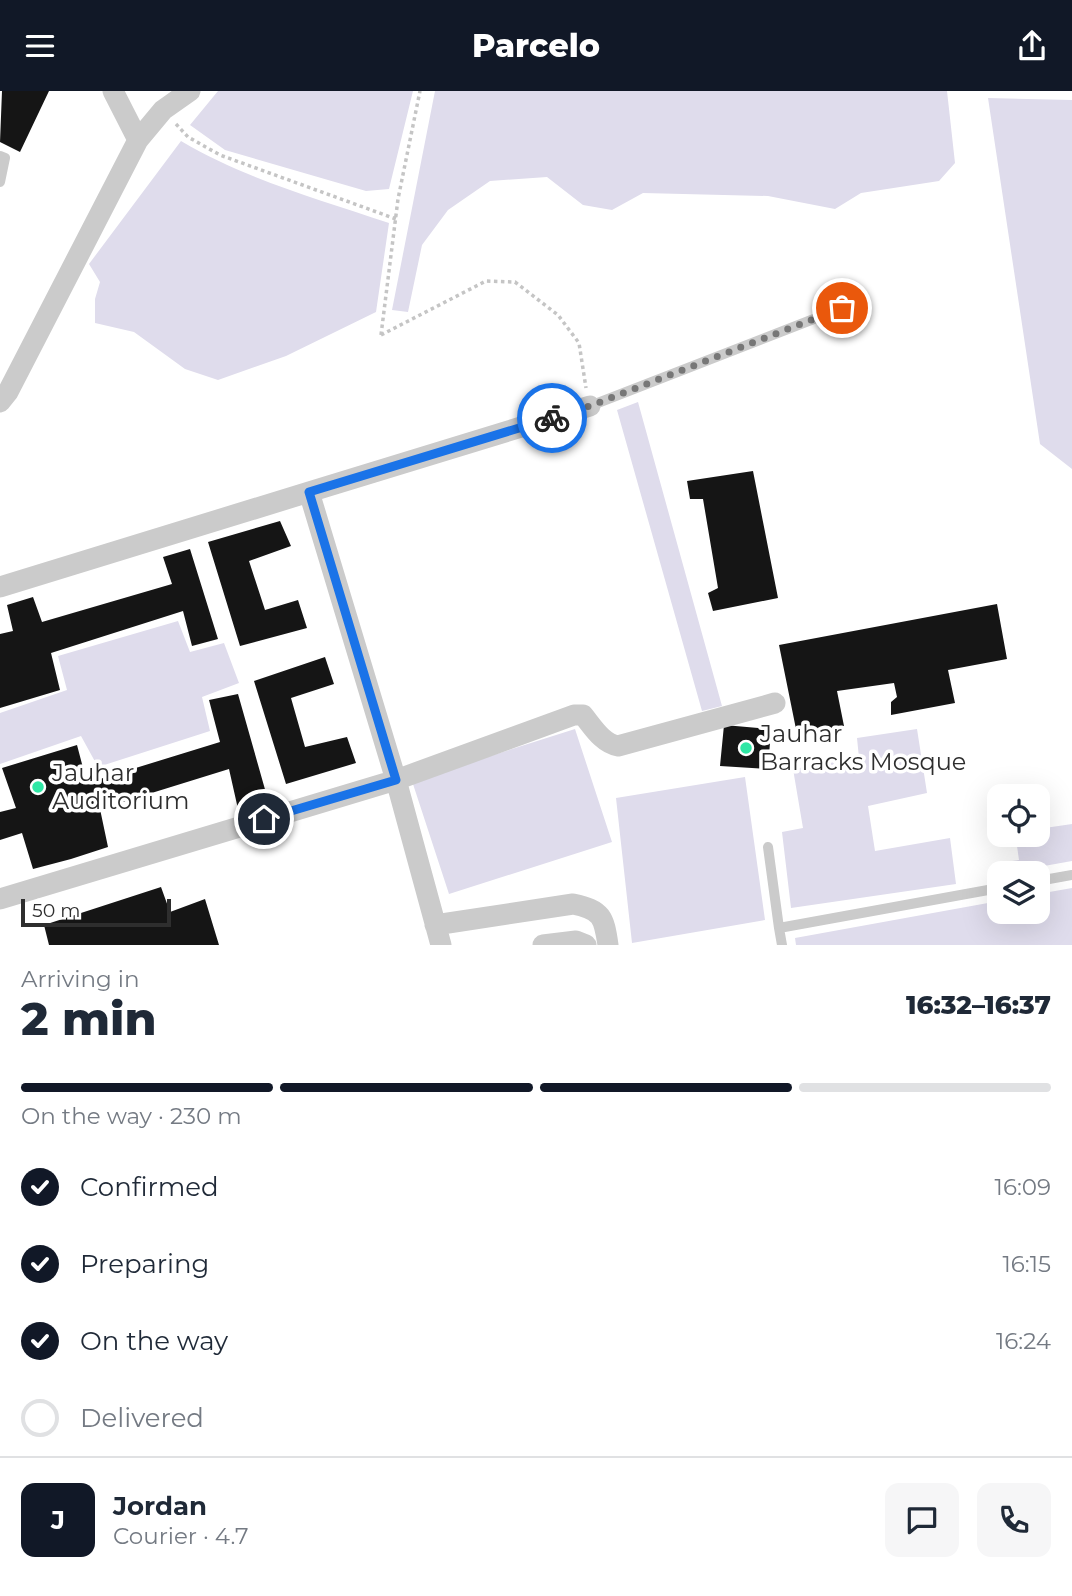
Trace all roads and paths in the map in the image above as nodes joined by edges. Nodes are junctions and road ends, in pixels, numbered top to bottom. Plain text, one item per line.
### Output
1 (113, 91) edge
2 (190, 91) edge
3 (420, 91) edge
4 (167, 100) edge
5 (138, 141) junction
6 (0, 156) edge
7 (0, 182) edge
8 (396, 219) junction
9 (842, 308) dead end
10 (0, 402) edge
11 (590, 406) junction
12 (309, 492) junction
13 (0, 587) edge
14 (775, 703) dead end
15 (396, 780) junction
16 (768, 847) dead end
17 (1072, 875) edge
18 (1050, 879) edge
19 (987, 890) edge
20 (0, 899) edge
21 (779, 928) junction
22 (438, 935) edge
23 (543, 945) edge
24 (586, 945) edge
25 (608, 945) edge
26 (782, 945) edge

1 - 5 street
2 - 4 street
3 - 8 path
4 - 5 street
4 - 8 path
5 - 10 street
6 - 7 lane
8 - 11 path
9 - 11 lane
11 - 12 street
12 - 13 street
12 - 15 street
14 - 15 street
15 - 20 street
15 - 22 street
16 - 21 lane
17 - 18 lane
19 - 21 lane
21 - 26 lane
22 - 25 street
23 - 24 street

